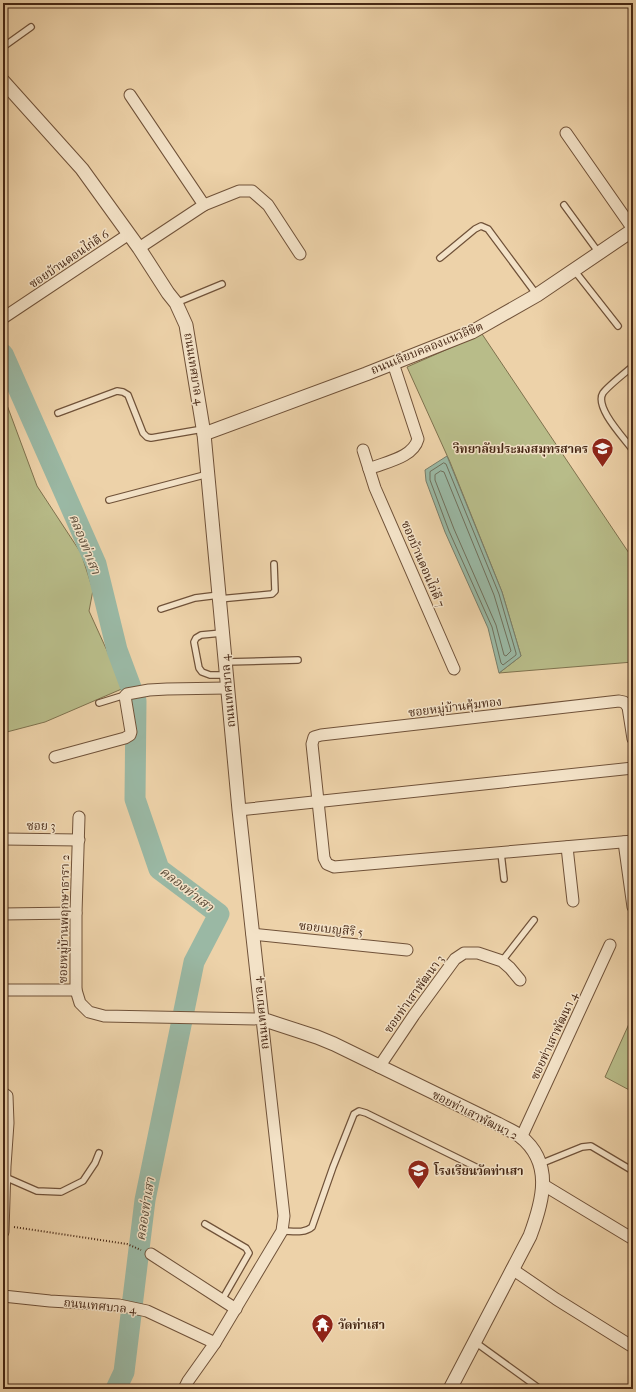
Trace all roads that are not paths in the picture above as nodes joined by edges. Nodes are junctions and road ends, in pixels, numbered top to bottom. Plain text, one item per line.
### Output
1 (31, 27) dead end
2 (3, 47) edge
3 (3, 81) edge
4 (130, 95) dead end
5 (566, 132) dead end
6 (204, 205) junction
7 (564, 205) dead end
8 (633, 230) edge
9 (129, 234) junction
10 (139, 248) junction
11 (599, 253) junction
12 (300, 254) dead end
13 (440, 258) dead end
14 (574, 270) junction
15 (222, 284) dead end
16 (537, 295) junction
17 (176, 303) junction
18 (3, 318) edge
19 (618, 326) dead end
20 (393, 363) junction
21 (633, 366) edge
22 (58, 413) dead end
23 (204, 431) junction
24 (632, 449) dead end
25 (363, 450) dead end
26 (369, 469) junction
27 (208, 474) junction
28 (109, 500) dead end
29 (274, 564) dead end
30 (219, 597) junction
31 (161, 609) dead end
32 (222, 633) junction
33 (298, 660) dead end
34 (454, 668) dead end
35 (226, 675) junction
36 (127, 694) junction
37 (99, 703) dead end
38 (633, 740) edge
39 (55, 757) dead end
40 (633, 768) edge
41 (318, 801) junction
42 (239, 810) junction
43 (79, 817) dead end
44 (3, 839) edge
45 (79, 840) junction
46 (629, 842) edge
47 (567, 847) junction
48 (501, 853) junction
49 (504, 879) dead end
50 (573, 901) dead end
51 (633, 907) edge
52 (3, 914) edge
53 (76, 914) junction
54 (534, 920) dead end
55 (252, 934) junction
56 (610, 945) dead end
57 (407, 950) dead end
58 (502, 961) junction
59 (520, 980) dead end
60 (3, 990) edge
61 (76, 990) junction
62 (262, 1019) junction
63 (379, 1067) junction
64 (3, 1093) edge
65 (522, 1138) junction
66 (99, 1153) dead end
67 (540, 1164) junction
68 (4, 1170) edge
69 (484, 1171) dead end
70 (633, 1171) edge
71 (542, 1184) junction
72 (205, 1224) dead end
73 (3, 1225) edge
74 (282, 1231) junction
75 (3, 1232) edge
76 (633, 1239) edge
77 (151, 1254) road end
78 (512, 1269) junction
79 (3, 1296) edge
80 (222, 1300) junction
81 (236, 1309) junction
82 (474, 1342) junction
83 (215, 1343) junction
84 (633, 1347) edge
85 (184, 1389) edge
86 (450, 1389) edge
87 (540, 1389) edge

1 - 2 lane
3 - 9 street, ถนนเทศบาล 4
4 - 6 street
5 - 8 street
6 - 10 street
6 - 12 street
7 - 11 lane
8 - 11 street, ถนนเลียบคลองแนวลิขิต
9 - 10 street, ถนนเทศบาล 4
9 - 18 street, ซอยบ้านดอนไก่ดี 6
10 - 17 street, ถนนเทศบาล 4
11 - 14 street, ถนนเลียบคลองแนวลิขิต
13 - 16 lane
14 - 16 street, ถนนเลียบคลองแนวลิขิต
14 - 19 lane
15 - 17 lane
16 - 20 street, ถนนเลียบคลองแนวลิขิต
17 - 23 street, ถนนเทศบาล 4
20 - 23 street, ถนนเลียบคลองแนวลิขิต
20 - 26 street
21 - 24 lane
22 - 23 lane
23 - 27 street, ถนนเทศบาล 4
25 - 26 street, ซอยบ้านดอนไก่ดี 7
26 - 34 street, ซอยบ้านดอนไก่ดี 7
27 - 28 lane
27 - 30 street, ถนนเทศบาล 4
29 - 30 lane
30 - 31 lane
30 - 32 street, ถนนเทศบาล 4
32 - 35 street, ถนนเทศบาล 4
32 - 35 lane
33 - 35 lane
35 - 36 street
35 - 42 street, ถนนเทศบาล 4
36 - 37 lane
36 - 39 street
38 - 41 street, ซอยหมู่บ้านคุ้มทอง
40 - 41 street
41 - 42 street
41 - 48 street, ซอยหมู่บ้านคุ้มทอง
42 - 55 street, ถนนเทศบาล 4
43 - 45 street, ซอยหมู่บ้านพฤกษาธารา 2
44 - 45 street, ซอย 3
45 - 53 street, ซอยหมู่บ้านพฤกษาธารา 2
46 - 47 street, ซอยหมู่บ้านคุ้มทอง
46 - 51 street
47 - 48 street, ซอยหมู่บ้านคุ้มทอง
47 - 50 street
48 - 49 lane
52 - 53 street
53 - 61 street, ซอยหมู่บ้านพฤกษาธารา 2
54 - 58 lane
55 - 57 street, ซอยเบญสิริ 5
55 - 62 street, ถนนเทศบาล 4
56 - 65 street, ซอยท่าเสาพัฒนา 4
58 - 59 street, ซอยท่าเสาพัฒนา 3
58 - 63 street, ซอยท่าเสาพัฒนา 3
60 - 61 street
61 - 62 street, ซอยหมู่บ้านพฤกษาธารา 2
62 - 63 street, ซอยท่าเสาพัฒนา 2
62 - 74 street, ถนนเทศบาล 4
63 - 65 street, ซอยท่าเสาพัฒนา 2
64 - 68 street
65 - 67 street, ซอยท่าเสาพัฒนา 2
66 - 68 lane
67 - 70 lane
67 - 71 street, ซอยท่าเสาพัฒนา 2
68 - 73 street
69 - 74 lane
71 - 76 street
71 - 78 street, ซอยท่าเสาพัฒนา 2
72 - 80 lane
73 - 75 street
74 - 81 street, ถนนเทศบาล 4
77 - 80 street
78 - 82 street, ซอยท่าเสาพัฒนา 2
78 - 84 street
79 - 83 street, ถนนเทศบาล 4
80 - 81 street
81 - 83 street, ถนนเทศบาล 4
82 - 86 street, ซอยท่าเสาพัฒนา 2
82 - 87 lane
83 - 85 street, ถนนเทศบาล 4

